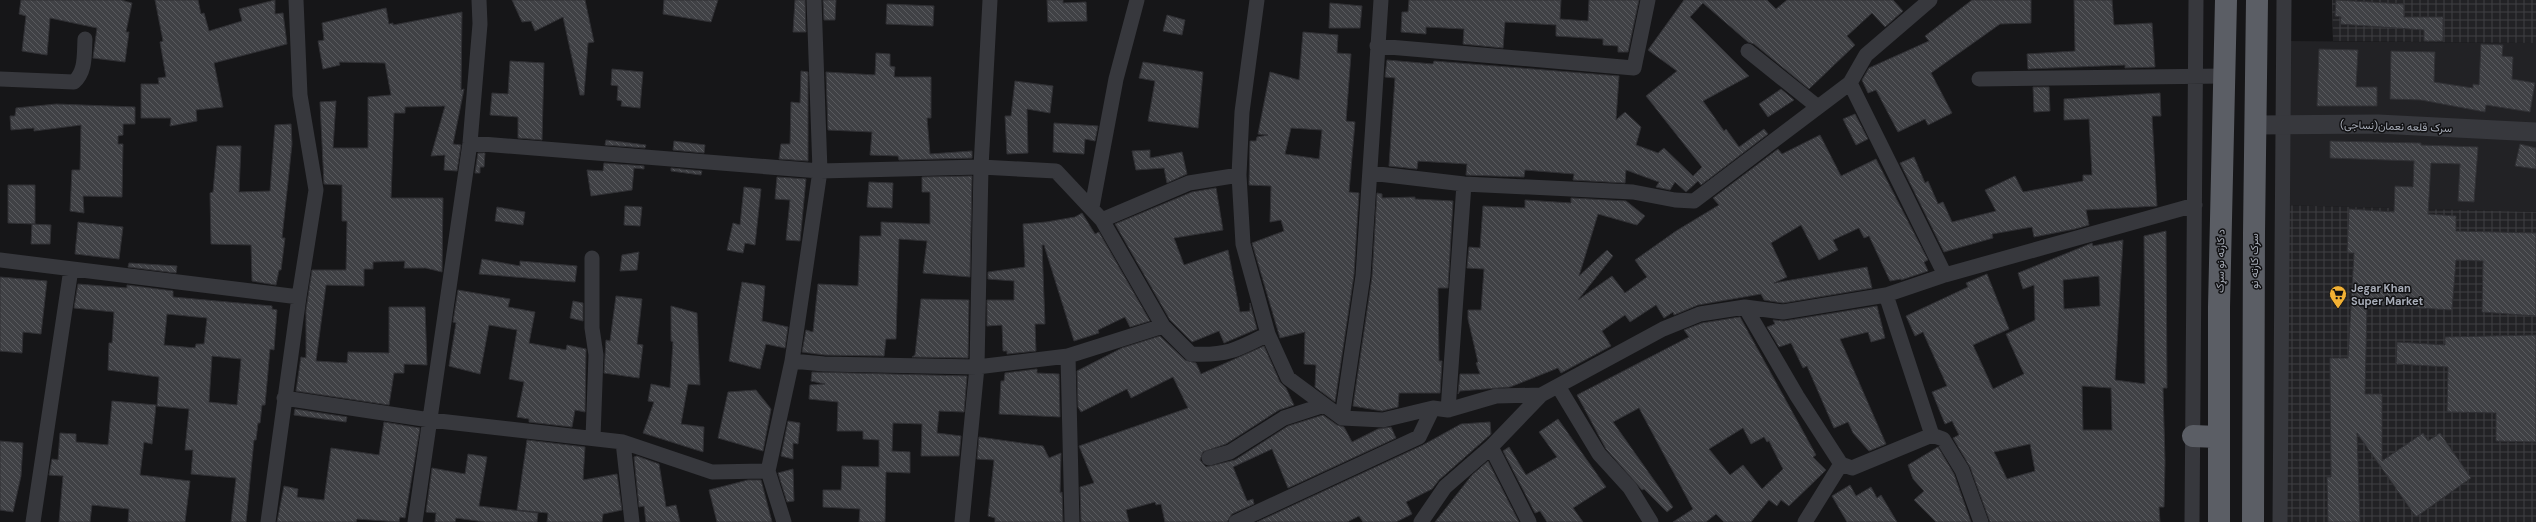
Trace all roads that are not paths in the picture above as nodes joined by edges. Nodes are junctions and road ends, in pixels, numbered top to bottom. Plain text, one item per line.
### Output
1 (296, 0) edge
2 (479, 0) edge
3 (814, 0) edge
4 (990, 0) edge
5 (1137, 0) edge
6 (1257, 0) edge
7 (1381, 0) edge
8 (1648, 0) edge
9 (2196, 0) edge
10 (2226, 0) edge
11 (2257, 0) edge
12 (2284, 0) edge
13 (1922, 2) edge
14 (85, 39) dead end
15 (1377, 46) junction
16 (1748, 51) dead end
17 (2196, 76) junction
18 (2224, 76) junction
19 (0, 79) edge
20 (1979, 79) dead end
21 (1850, 83) junction
22 (1818, 107) junction
23 (2256, 125) junction
24 (2281, 126) junction
25 (2536, 132) edge
26 (470, 143) junction
27 (980, 167) junction
28 (820, 171) junction
29 (1370, 173) junction
30 (1239, 175) junction
31 (1464, 184) junction
32 (2195, 205) junction
33 (1092, 207) junction
34 (1102, 220) junction
35 (2220, 231) junction
36 (2254, 233) junction
37 (592, 258) dead end
38 (0, 260) edge
39 (71, 269) junction
40 (1945, 274) junction
41 (1886, 294) junction
42 (299, 297) junction
43 (1746, 307) junction
44 (1163, 326) junction
45 (1268, 334) junction
46 (1068, 356) junction
47 (792, 361) junction
48 (977, 367) junction
49 (1558, 386) junction
50 (1541, 395) junction
51 (284, 398) junction
52 (1324, 405) junction
53 (1433, 408) junction
54 (1448, 410) junction
55 (1342, 418) junction
56 (430, 420) junction
57 (1932, 435) junction
58 (2193, 436) junction
59 (2218, 437) junction
60 (593, 438) junction
61 (623, 442) junction
62 (1490, 447) junction
63 (1209, 458) dead end
64 (1841, 464) junction
65 (768, 470) junction
66 (1420, 520) edge
67 (32, 522) edge
68 (268, 522) edge
69 (415, 522) edge
70 (632, 522) edge
71 (784, 522) edge
72 (962, 522) edge
73 (1072, 522) edge
74 (1236, 522) edge
75 (1529, 522) edge
76 (1651, 522) edge
77 (1805, 522) edge
78 (1981, 522) edge
79 (2192, 522) edge
80 (2219, 522) edge
81 (2253, 522) edge
82 (2280, 522) edge

1 - 42 street
2 - 26 street
3 - 28 street
4 - 27 street
5 - 33 street
6 - 30 street
7 - 15 street
8 - 15 street
9 - 17 street
10 - 18 highway, د کارته نو سړک
11 - 23 highway, سرک کارته نو
12 - 24 street
13 - 21 street
14 - 19 street
15 - 29 street
16 - 22 street
17 - 18 street
17 - 20 street
17 - 32 street
18 - 35 highway, د کارته نو سړک
21 - 22 street
21 - 40 street
22 - 31 street
23 - 24 street, سرک قلعه نعمان(نساجی)
23 - 36 highway, سرک کارته نو
24 - 25 street, سرک قلعه نعمان(نساجی)
24 - 82 street
26 - 28 street
26 - 56 street
27 - 28 street
27 - 33 street
27 - 48 street
28 - 47 street
29 - 31 street
29 - 55 street
30 - 34 street
30 - 45 street
31 - 54 street
32 - 40 street
32 - 58 street
33 - 34 street
34 - 44 street
35 - 36 highway
35 - 59 highway, د کارته نو سړک
36 - 81 highway, سرک کارته نو
37 - 60 street
38 - 39 street
39 - 42 street
39 - 67 street
40 - 41 street
41 - 43 street
41 - 57 street
42 - 51 street
43 - 49 street
43 - 64 street
44 - 45 street
44 - 46 street
45 - 52 street
46 - 48 street
46 - 73 street
47 - 48 street
47 - 65 street
48 - 72 street
49 - 50 street
49 - 76 street
50 - 54 street
50 - 62 street
51 - 56 street
51 - 68 street
52 - 55 street
52 - 63 street
53 - 54 street
53 - 55 street
53 - 74 street
56 - 60 street
56 - 69 street
57 - 64 street
57 - 78 street
58 - 59 highway
58 - 79 street
59 - 80 highway, د کارته نو سړک
60 - 61 street
61 - 65 street
61 - 70 street
62 - 66 street
62 - 75 street
64 - 77 street
65 - 71 street

